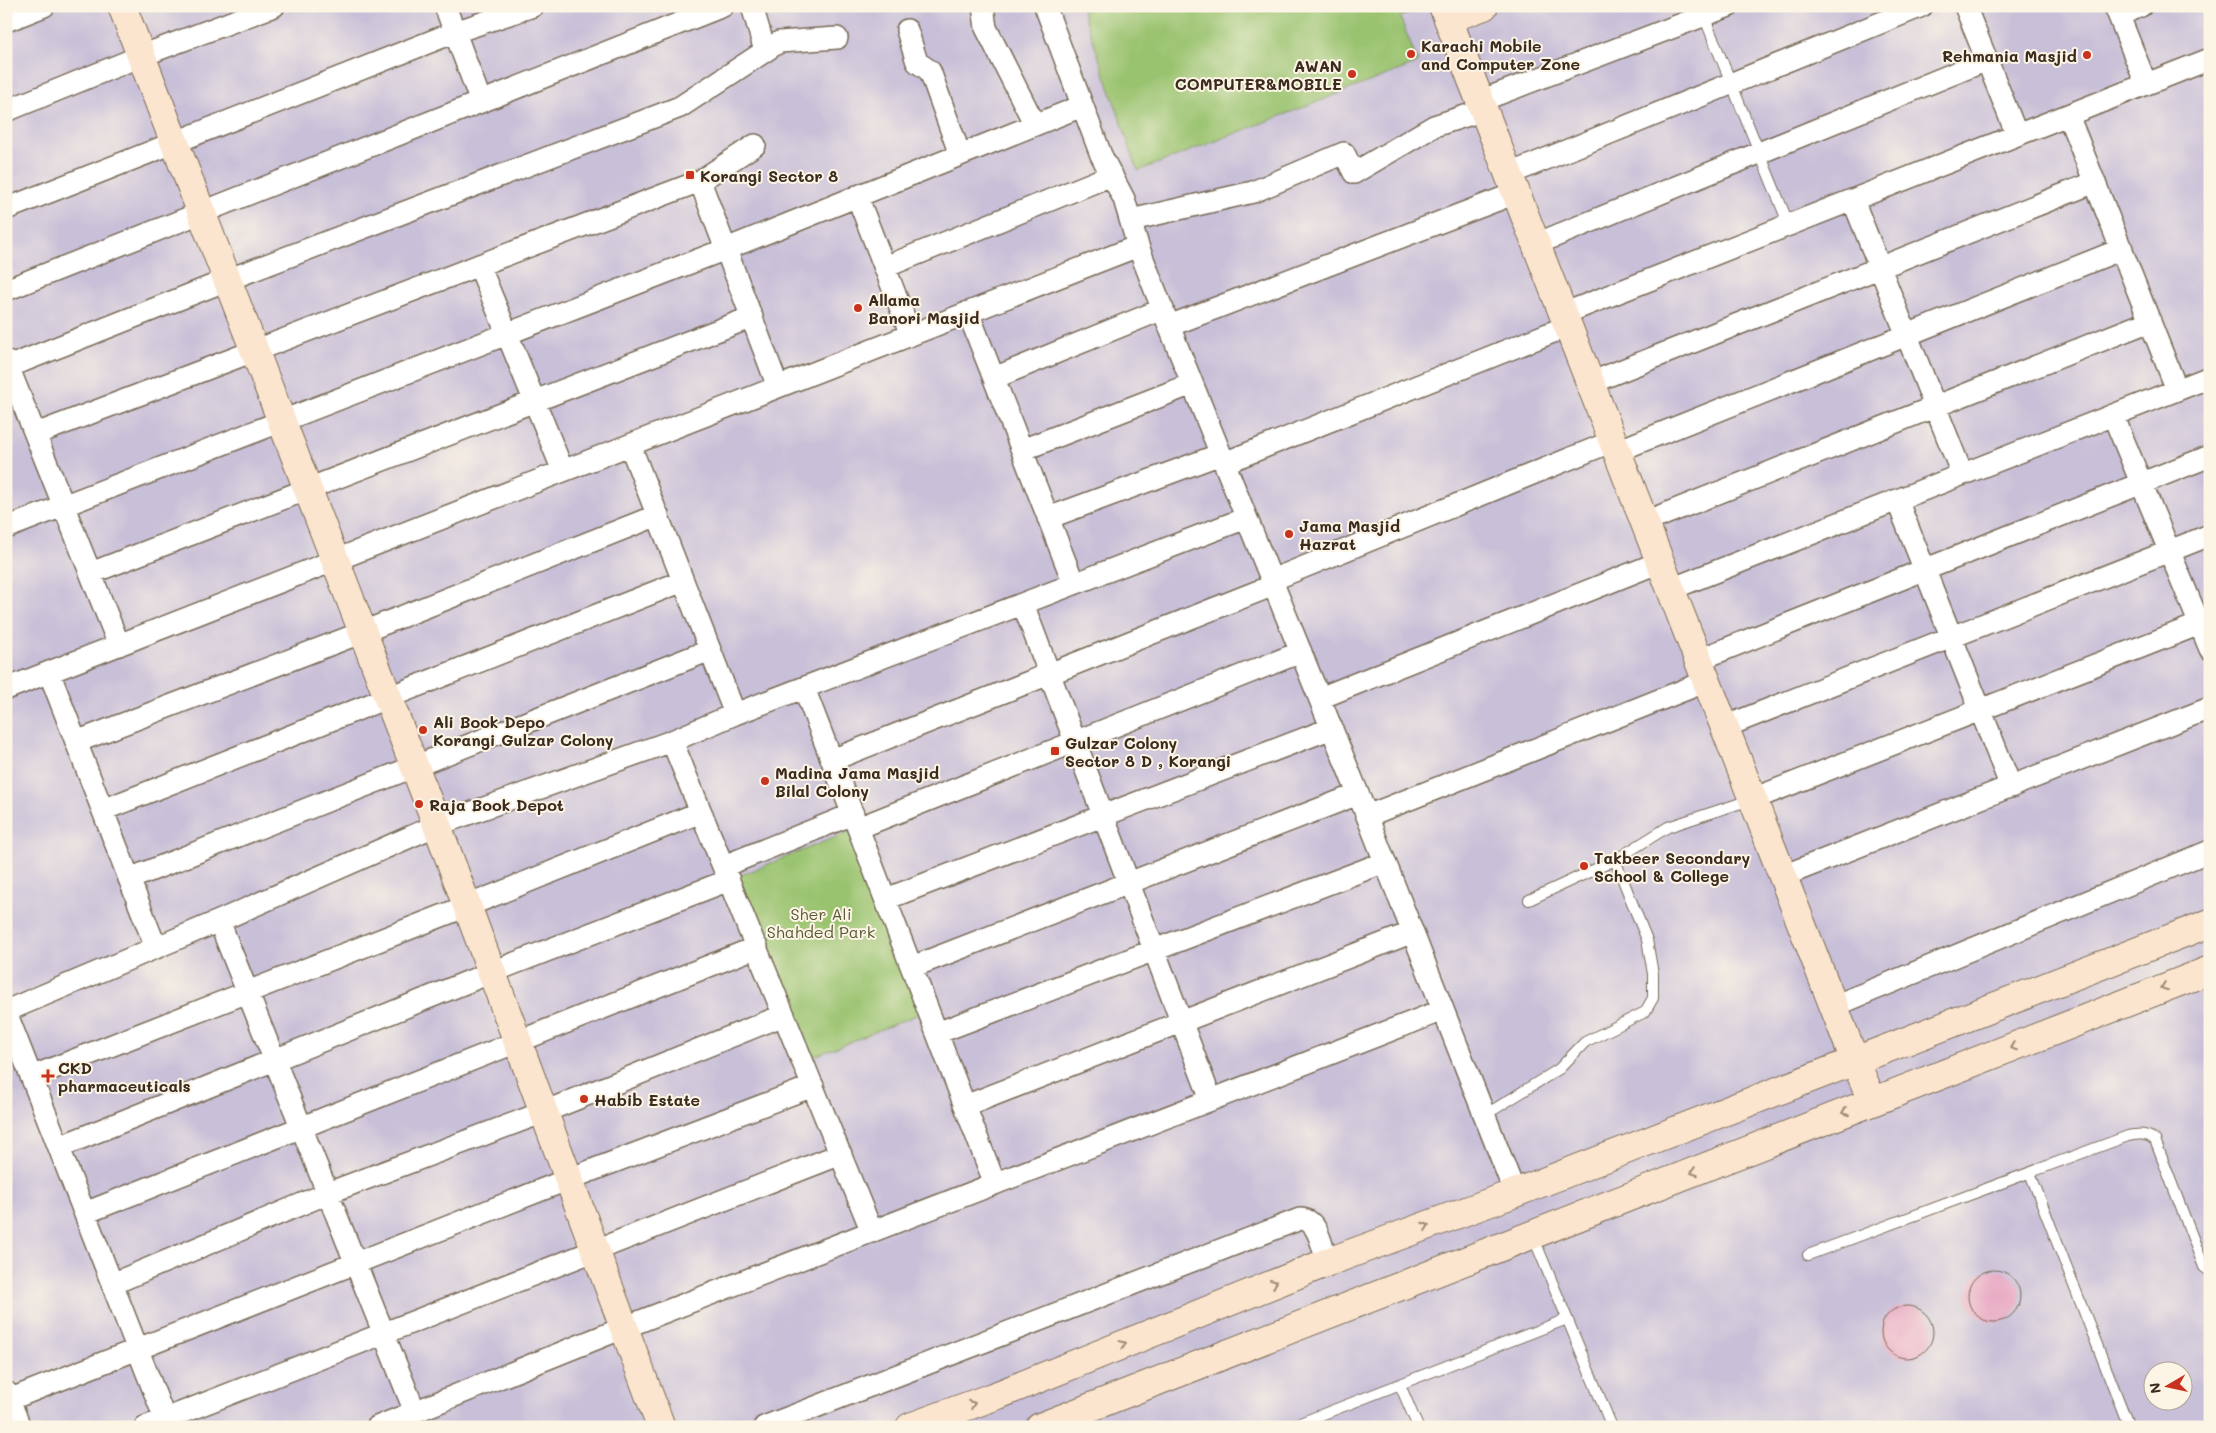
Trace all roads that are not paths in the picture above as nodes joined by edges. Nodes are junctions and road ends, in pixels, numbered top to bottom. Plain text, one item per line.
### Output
1 (44, 6) edge
2 (122, 6) edge
3 (274, 6) edge
4 (445, 6) edge
5 (533, 6) edge
6 (723, 6) edge
7 (752, 6) edge
8 (983, 6) edge
9 (1045, 6) edge
10 (1484, 6) edge
11 (1728, 6) edge
12 (1922, 6) edge
13 (1966, 6) edge
14 (2142, 6) edge
15 (1702, 11) edge
16 (2117, 11) edge
17 (1446, 13) edge
18 (6, 21) edge
19 (907, 30) dead end
20 (455, 32) junction
21 (837, 38) dead end
22 (765, 52) junction
23 (141, 56) junction
24 (2210, 59) edge
25 (1987, 60) junction
26 (1731, 84) junction
27 (2146, 84) junction
28 (481, 102) junction
29 (1082, 106) junction
30 (1482, 106) junction
31 (6, 111) edge
32 (2068, 115) junction
33 (1035, 125) junction
34 (2017, 135) junction
35 (174, 141) junction
36 (755, 145) dead end
37 (1760, 153) junction
38 (960, 155) junction
39 (1112, 175) junction
40 (700, 181) junction
41 (2095, 182) junction
42 (1513, 184) junction
43 (857, 196) junction
44 (1853, 200) junction
45 (6, 209) edge
46 (201, 213) junction
47 (1131, 220) junction
48 (1789, 225) junction
49 (1536, 244) junction
50 (1138, 246) junction
51 (726, 249) junction
52 (2122, 249) junction
53 (479, 265) junction
54 (885, 267) junction
55 (1880, 268) junction
56 (227, 280) junction
57 (6, 290) edge
58 (968, 312) junction
59 (752, 317) junction
60 (1166, 318) junction
61 (1566, 320) junction
62 (2150, 321) junction
63 (507, 333) junction
64 (911, 335) junction
65 (1906, 335) junction
66 (254, 350) junction
67 (7, 364) edge
68 (2210, 377) edge
69 (994, 378) junction
70 (1590, 383) junction
71 (1192, 384) junction
72 (778, 387) junction
73 (2177, 390) junction
74 (535, 402) junction
75 (1935, 407) junction
76 (2113, 415) junction
77 (281, 420) junction
78 (36, 434) junction
79 (630, 445) junction
80 (1615, 446) junction
81 (1022, 450) junction
82 (2210, 456) edge
83 (1222, 458) junction
84 (563, 471) junction
85 (1962, 474) junction
86 (2142, 483) junction
87 (308, 490) junction
88 (1897, 500) junction
89 (64, 506) junction
90 (658, 516) junction
91 (1048, 518) junction
92 (1246, 518) junction
93 (1645, 522) junction
94 (6, 528) edge
95 (2210, 535) edge
96 (2169, 551) junction
97 (335, 561) junction
98 (1660, 562) junction
99 (1924, 569) junction
100 (90, 572) junction
101 (683, 581) junction
102 (1273, 583) junction
103 (1074, 584) junction
104 (1671, 589) junction
105 (1023, 604) junction
106 (2205, 622) edge
107 (363, 632) junction
108 (1952, 638) junction
109 (120, 645) junction
110 (2210, 649) edge
111 (710, 650) junction
112 (1301, 652) junction
113 (1703, 670) junction
114 (49, 672) junction
115 (1050, 674) junction
116 (804, 688) junction
117 (6, 689) edge
118 (388, 698) junction
119 (1320, 698) junction
120 (2210, 708) edge
121 (1980, 710) junction
122 (736, 714) junction
123 (1724, 727) junction
124 (1332, 728) junction
125 (672, 741) junction
126 (76, 742) junction
127 (1076, 742) junction
128 (832, 760) junction
129 (416, 768) junction
130 (2011, 786) junction
131 (1358, 794) junction
132 (1753, 799) junction
133 (103, 810) junction
134 (702, 812) junction
135 (1103, 815) junction
136 (1367, 816) junction
137 (856, 821) junction
138 (438, 825) junction
139 (2210, 851) edge
140 (1615, 860) junction
141 (1385, 862) junction
142 (726, 873) junction
143 (1783, 876) junction
144 (129, 879) junction
145 (1129, 883) junction
146 (886, 899) junction
147 (1529, 900) dead end
148 (467, 906) junction
149 (220, 921) junction
150 (2210, 923) edge
151 (1413, 932) junction
152 (756, 947) junction
153 (156, 948) junction
154 (1154, 950) junction
155 (912, 967) junction
156 (2210, 970) edge
157 (492, 972) junction
158 (247, 991) junction
159 (1834, 1006) junction
160 (1443, 1010) junction
161 (6, 1012) edge
162 (784, 1015) junction
163 (1182, 1022) junction
164 (937, 1033) junction
165 (517, 1041) junction
166 (274, 1059) junction
167 (1855, 1062) junction
168 (31, 1077) junction
169 (813, 1086) junction
170 (1211, 1100) junction
171 (1873, 1102) junction
172 (965, 1106) junction
173 (544, 1112) junction
174 (1484, 1115) junction
175 (302, 1127) junction
176 (59, 1147) junction
177 (841, 1154) junction
178 (2030, 1173) junction
179 (568, 1179) junction
180 (996, 1184) junction
181 (1515, 1193) junction
182 (328, 1194) junction
183 (84, 1213) junction
184 (872, 1232) junction
185 (1532, 1235) junction
186 (594, 1249) junction
187 (1808, 1255) dead end
188 (1325, 1256) junction
189 (356, 1263) junction
190 (2210, 1271) edge
191 (112, 1284) junction
192 (1567, 1320) junction
193 (624, 1328) junction
194 (384, 1333) junction
195 (138, 1350) junction
196 (1400, 1385) junction
197 (7, 1398) edge
198 (415, 1412) junction
199 (167, 1423) edge
200 (769, 1426) edge
201 (914, 1426) edge
202 (20, 1427) edge
203 (145, 1427) edge
204 (377, 1427) edge
205 (661, 1427) edge
206 (1040, 1427) edge
207 (1290, 1427) edge
208 (1418, 1427) edge
209 (1612, 1427) edge
210 (2129, 1427) edge

1 - 18 street
2 - 23 street
3 - 23 street
4 - 20 street
5 - 20 street
6 - 28 street
7 - 22 street
8 - 33 street
9 - 29 street
10 - 17 street
11 - 15 street
12 - 26 street
13 - 25 street
14 - 16 street
15 - 26 lane
15 - 30 street
16 - 27 street
17 - 30 street
19 - 38 street
20 - 28 street
20 - 35 street
21 - 22 street
22 - 56 street
23 - 31 street
23 - 35 street
24 - 27 street
25 - 34 street
25 - 37 street
26 - 37 lane
26 - 42 street
27 - 32 street
28 - 46 street
29 - 33 street
29 - 39 street
30 - 42 street
30 - 47 street
32 - 34 street
32 - 41 street
33 - 38 street
34 - 44 street
35 - 45 street
35 - 46 street
36 - 40 street
37 - 48 lane
37 - 49 street
38 - 43 street
39 - 47 street
39 - 54 street
40 - 51 street
40 - 53 street
41 - 52 street
41 - 55 street
42 - 49 street
42 - 60 street
43 - 51 street
43 - 54 street
44 - 48 street
44 - 55 street
46 - 56 street
46 - 57 street
47 - 50 street
48 - 61 street
49 - 61 street
50 - 58 street
50 - 60 street
51 - 59 street
51 - 63 street
52 - 62 street
52 - 65 street
53 - 63 street
53 - 66 street
54 - 64 street
55 - 65 street
55 - 70 street
56 - 66 street
56 - 67 street
58 - 64 street
58 - 69 street
59 - 72 street
59 - 74 street
60 - 69 street
60 - 71 street
61 - 70 street
61 - 83 street
62 - 73 street
62 - 75 street
63 - 74 street
63 - 77 street
64 - 72 street
65 - 75 street
65 - 80 street
66 - 77 street
66 - 78 street
67 - 78 street
68 - 73 street
69 - 81 street
70 - 80 street
71 - 81 street
71 - 83 street
72 - 79 street
73 - 76 street
74 - 84 street
74 - 87 street
75 - 85 street
75 - 93 street
76 - 85 street
76 - 86 street
77 - 87 street
77 - 89 street
78 - 89 street
79 - 84 street
79 - 90 street
80 - 93 street
80 - 102 street
81 - 91 street
82 - 86 street
83 - 91 street
83 - 92 street
84 - 97 street
85 - 88 street
86 - 96 street
86 - 99 street
87 - 97 street
87 - 100 street
88 - 99 street
88 - 104 street
89 - 94 street
89 - 100 street
90 - 101 street
90 - 107 street
91 - 103 street
92 - 102 street
92 - 103 street
93 - 98 street
95 - 96 street
96 - 106 street
96 - 108 street
97 - 107 street
97 - 109 street
98 - 104 street
98 - 119 street
99 - 108 street
99 - 113 street
100 - 109 street
101 - 111 street
101 - 118 street
102 - 112 street
102 - 115 street
103 - 105 street
104 - 113 street
105 - 115 street
105 - 116 street
106 - 110 street
106 - 121 street
107 - 118 street
107 - 126 street
108 - 121 street
108 - 123 street
109 - 114 street
111 - 122 street
111 - 129 street
112 - 119 street
112 - 127 street
113 - 123 street
113 - 136 street
114 - 117 street
114 - 126 street
115 - 127 street
115 - 128 street
116 - 122 street
116 - 128 street
118 - 129 street
118 - 133 street
119 - 124 street
120 - 130 street
121 - 130 street
121 - 132 street
122 - 125 street
123 - 132 street
124 - 131 street
124 - 135 street
125 - 134 street
125 - 138 street
126 - 133 street
127 - 135 street
127 - 137 street
128 - 137 street
129 - 138 street
129 - 144 street
130 - 143 street
131 - 136 street
131 - 145 street
132 - 140 lane
132 - 143 street
133 - 144 street
134 - 142 street
134 - 148 street
135 - 145 street
135 - 146 street
136 - 141 street
137 - 142 street
137 - 146 street
138 - 148 street
138 - 149 street
139 - 159 street
140 - 147 lane
140 - 174 lane
141 - 151 street
141 - 154 street
142 - 152 street
142 - 157 street
143 - 159 street
144 - 153 street
145 - 154 street
145 - 155 street
146 - 155 street
148 - 157 street
148 - 158 street
149 - 153 street
149 - 158 street
150 - 167 street
151 - 160 street
151 - 163 street
152 - 162 street
152 - 165 street
153 - 161 street
154 - 163 street
154 - 164 street
155 - 164 street
156 -> 171 street
157 - 165 street
157 - 166 street
158 - 166 street
158 - 168 street
159 - 167 street
160 - 170 street
160 - 174 street
161 - 168 street
162 - 169 street
162 - 173 street
163 - 170 street
163 - 172 street
164 - 172 street
165 - 173 street
165 - 175 street
166 - 175 street
166 - 176 street
167 - 171 street
167 - 181 street
168 - 176 street
169 - 177 street
169 - 179 street
170 - 180 street
171 -> 185 street
172 - 180 street
173 - 179 street
173 - 182 street
174 - 181 street
175 - 182 street
175 - 183 street
176 - 183 street
177 - 184 street
177 - 186 street
178 - 187 lane
178 - 190 lane
178 - 210 lane
179 - 186 street
179 - 189 street
180 - 184 street
188 -> 181 street
182 - 189 street
182 - 191 street
183 - 191 street
184 - 193 street
185 - 192 lane
185 - 206 street
186 - 193 street
186 - 194 street
188 - 200 street
201 -> 188 street
189 - 194 street
189 - 195 street
191 - 195 street
192 - 196 lane
192 - 209 lane
193 - 198 street
193 - 205 street
194 - 198 street
194 - 199 street
195 - 197 street
195 - 199 street
196 - 207 lane
196 - 208 lane
197 - 202 street
198 - 204 street
199 - 203 street

